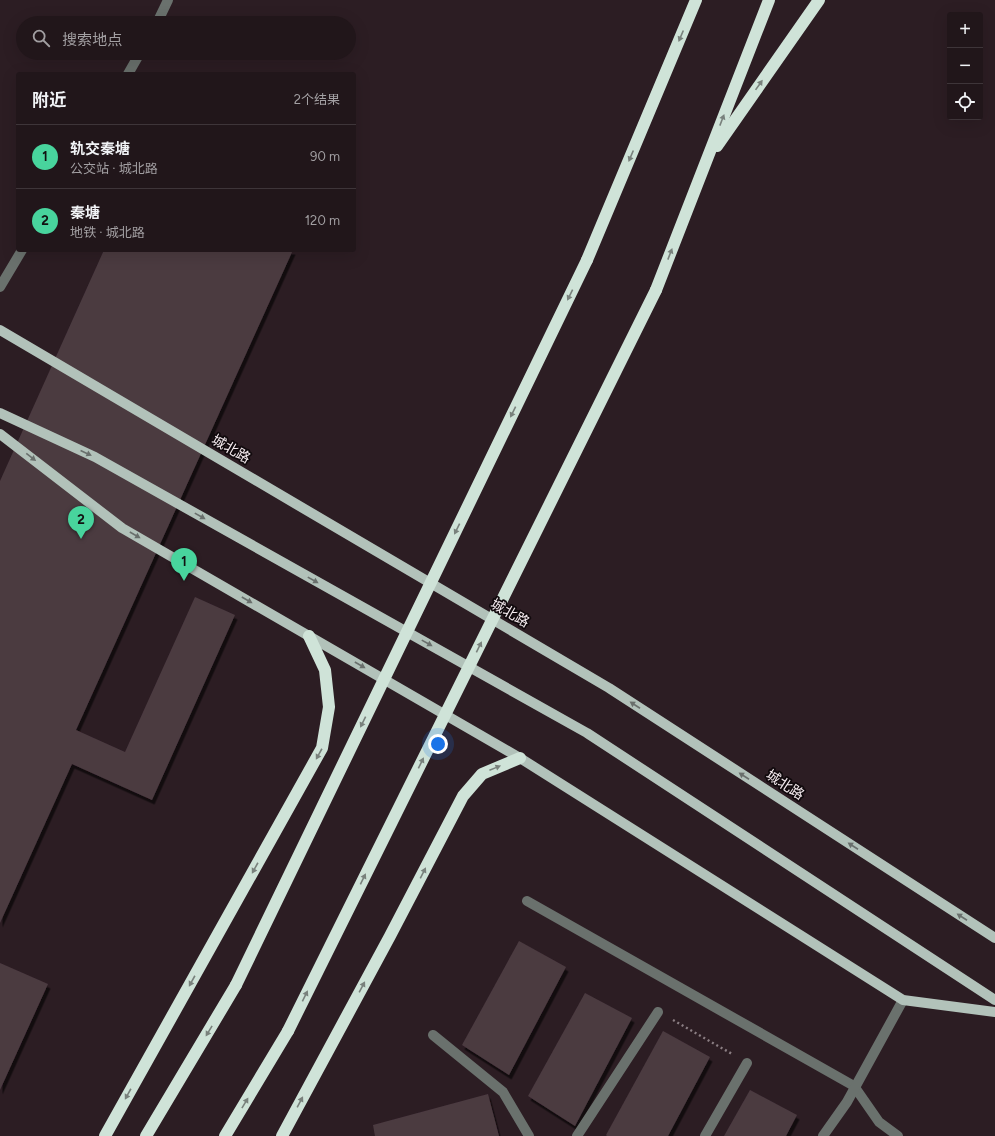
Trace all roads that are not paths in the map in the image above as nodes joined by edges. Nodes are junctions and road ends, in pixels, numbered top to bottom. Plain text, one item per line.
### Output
1 (168, 0) edge
2 (696, 0) edge
3 (769, 0) edge
4 (818, 0) edge
5 (161, 16) edge
6 (136, 60) edge
7 (129, 72) edge
8 (705, 163) junction
9 (21, 252) edge
10 (0, 287) edge
11 (0, 330) edge
12 (0, 413) edge
13 (0, 434) edge
14 (309, 636) junction
15 (520, 758) junction
16 (527, 901) dead end
17 (995, 938) edge
18 (903, 1000) junction
19 (995, 1000) edge
20 (658, 1012) road end
21 (995, 1012) edge
22 (433, 1034) dead end
23 (747, 1063) road end
24 (854, 1086) junction
25 (105, 1136) edge
26 (146, 1136) edge
27 (225, 1136) edge
28 (282, 1136) edge
29 (529, 1136) edge
30 (577, 1136) edge
31 (706, 1136) edge
32 (823, 1136) edge
33 (898, 1136) edge

1 - 5 street
2 -> 26 highway, bridge
8 -> 3 highway
8 -> 4 highway
6 - 7 street
27 -> 8 highway, bridge
9 - 10 street
17 -> 11 main road, 城北路
12 -> 19 main road
13 -> 14 main road
14 -> 15 main road
14 -> 25 highway
15 - 18 main road
28 -> 15 highway
16 - 24 street
18 - 21 main road
18 - 24 street
20 - 30 street
22 - 29 street
23 - 31 street
24 - 32 street
24 - 33 street

